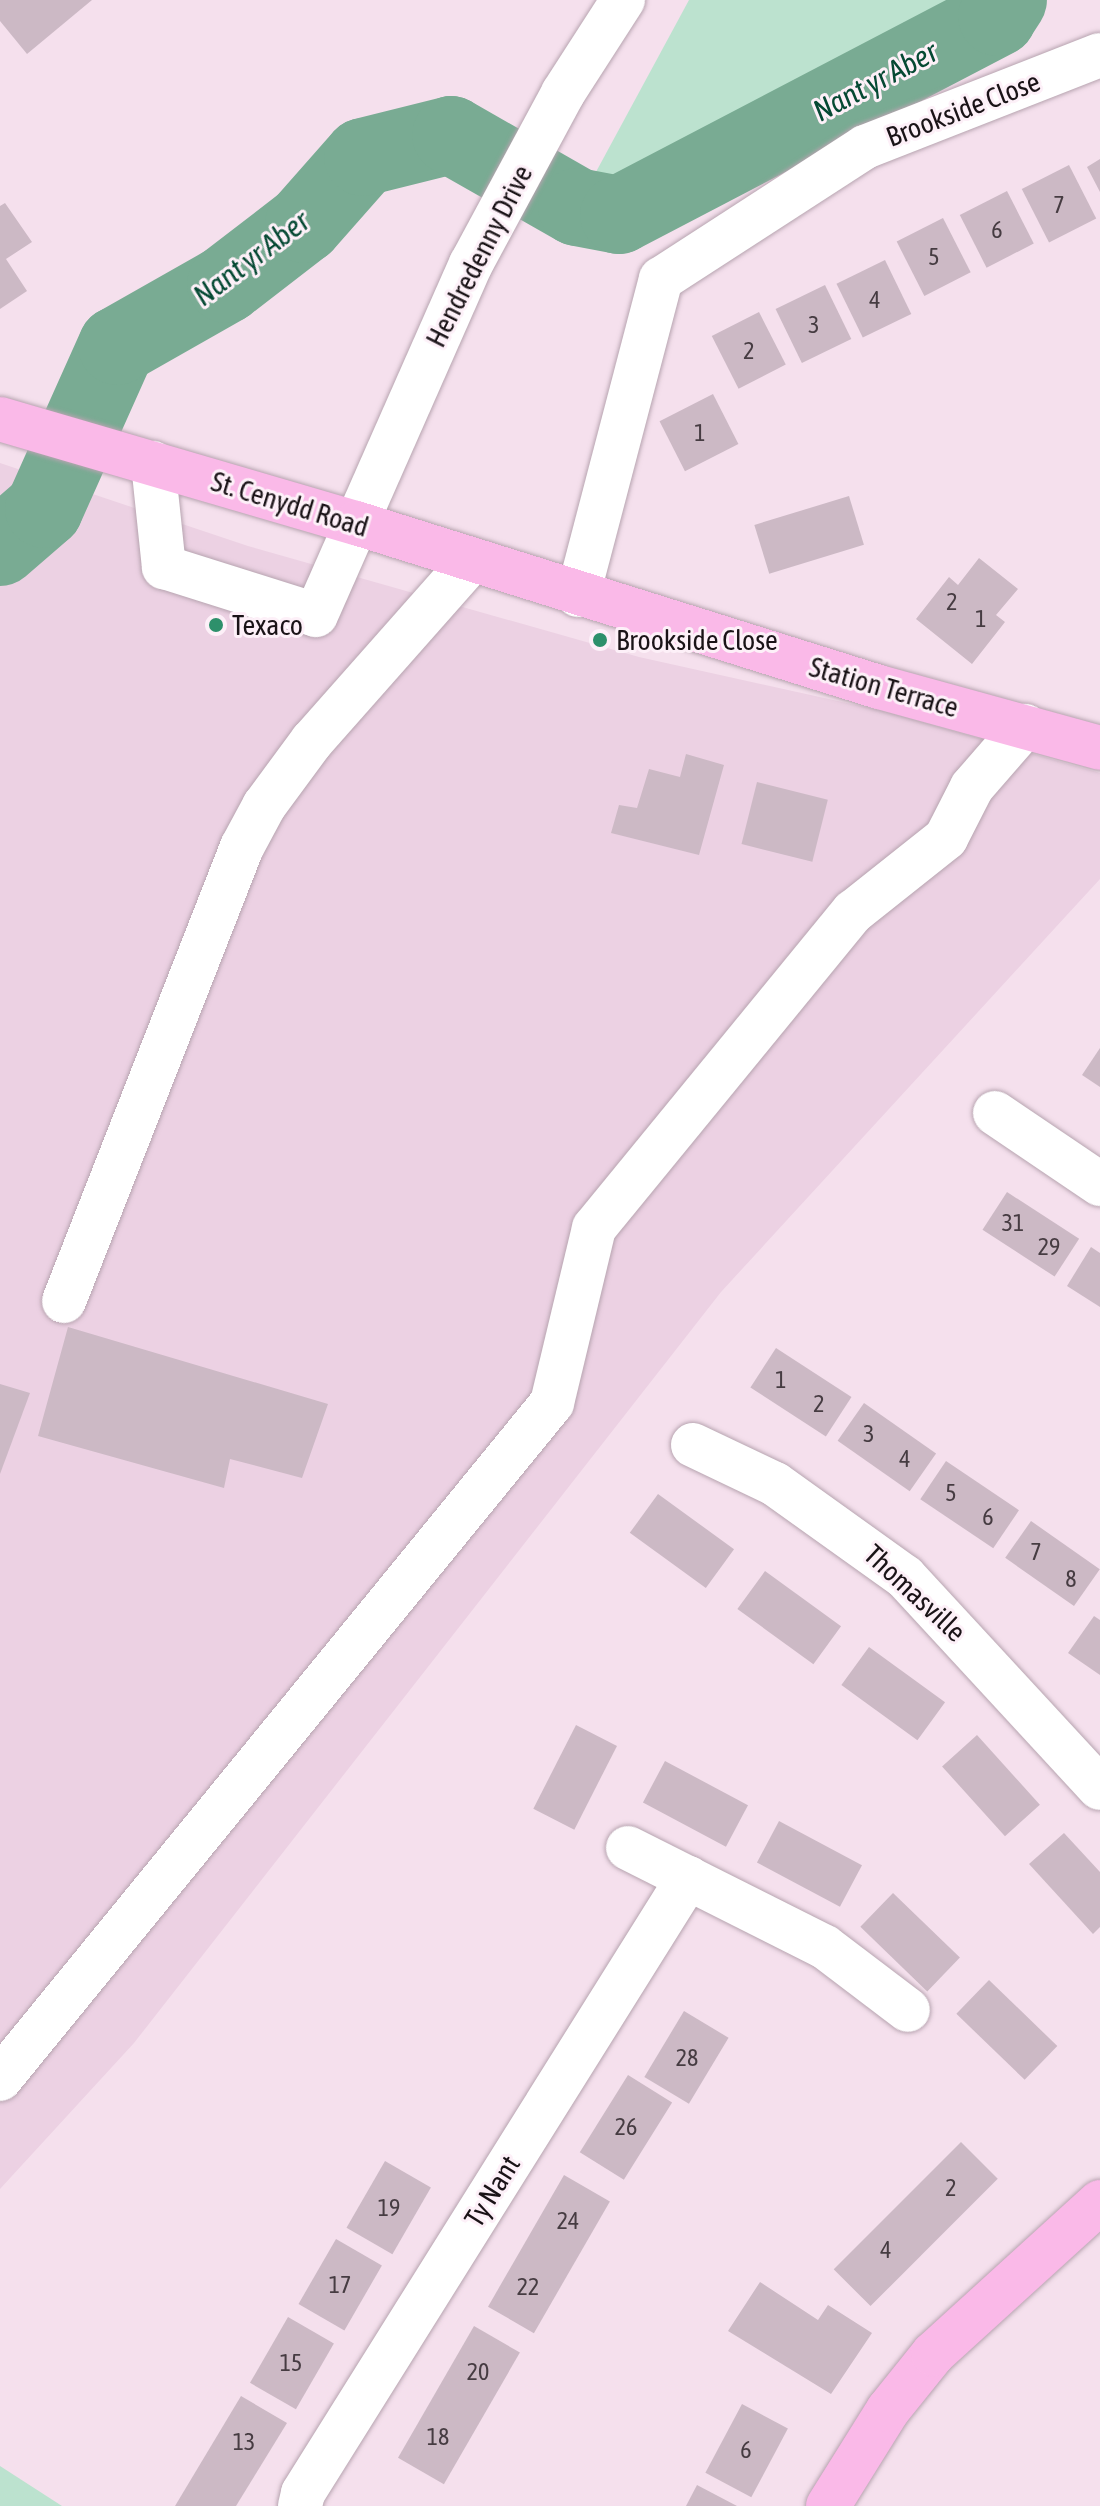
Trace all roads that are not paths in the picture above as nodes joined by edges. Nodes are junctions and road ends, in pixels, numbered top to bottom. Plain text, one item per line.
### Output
1 (623, 0) edge
2 (1100, 55) edge
3 (0, 419) edge
4 (153, 463) junction
5 (356, 523) junction
6 (471, 561) junction
7 (578, 595) junction
8 (1025, 726) junction
9 (1100, 748) edge
10 (995, 1113) dead end
11 (1100, 1184) edge
12 (64, 1301) dead end
13 (693, 1445) dead end
14 (1100, 1788) edge
15 (628, 1848) dead end
16 (688, 1878) junction
17 (908, 2010) dead end
18 (0, 2079) edge
19 (1100, 2202) edge
20 (300, 2506) edge
21 (828, 2506) edge

1 - 5 street, Hendredenny Drive
2 - 7 street, Brookside Close
3 - 4 main road, St. Cenydd Road
4 - 5 main road, St. Cenydd Road
4 - 5 street, Hendredenny Drive
5 - 6 main road, St. Cenydd Road
6 - 7 main road, St. Cenydd Road
6 - 12 street
7 - 8 main road, Station Terrace
8 - 9 main road, Station Terrace
8 - 18 street
10 - 11 street
13 - 14 street, Thomasville
15 - 16 street
16 - 17 street
16 - 20 street, Ty Nant
19 - 21 main road

